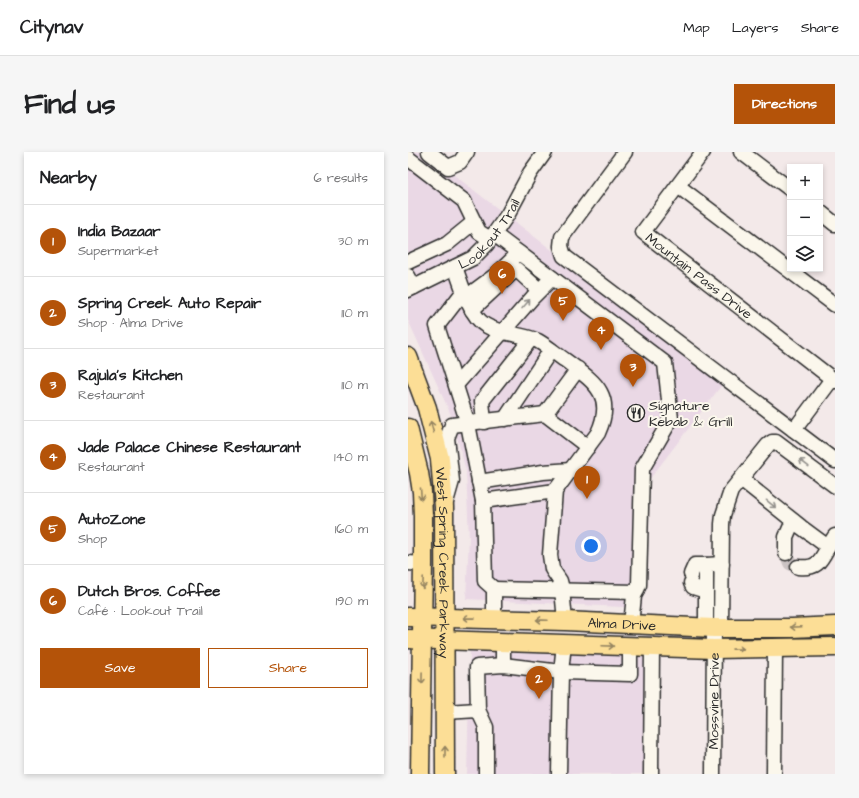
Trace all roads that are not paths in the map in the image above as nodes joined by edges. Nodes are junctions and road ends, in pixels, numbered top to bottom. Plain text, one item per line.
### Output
1 (429, 152) edge
2 (467, 152) edge
3 (546, 152) edge
4 (625, 152) edge
5 (703, 152) edge
6 (741, 152) edge
7 (408, 158) edge
8 (678, 186) junction
9 (787, 187) edge
10 (823, 214) edge
11 (474, 222) junction
12 (835, 224) edge
13 (492, 237) junction
14 (519, 253) junction
15 (408, 262) edge
16 (455, 267) junction
17 (552, 278) junction
18 (410, 284) edge
19 (539, 290) junction
20 (465, 294) junction
21 (835, 305) edge
22 (472, 310) junction
23 (502, 332) junction
24 (531, 339) junction
25 (551, 350) junction
26 (408, 357) edge
27 (578, 370) junction
28 (834, 380) edge
29 (456, 385) junction
30 (545, 414) junction
31 (505, 419) junction
32 (484, 422) junction
33 (468, 424) junction
34 (408, 428) edge
35 (794, 430) junction
36 (588, 447) junction
37 (835, 461) edge
38 (571, 470) junction
39 (740, 479) junction
40 (479, 482) junction
41 (835, 486) edge
42 (555, 492) junction
43 (483, 501) junction
44 (444, 507) junction
45 (793, 522) junction
46 (832, 542) edge
47 (786, 553) dead end
48 (416, 564) edge
49 (722, 564) junction
50 (706, 565) junction
51 (798, 567) dead end
52 (494, 590) junction
53 (563, 591) junction
54 (706, 591) junction
55 (636, 592) junction
56 (415, 617) edge
57 (445, 618) junction
58 (494, 619) junction
59 (565, 621) junction
60 (631, 624) junction
61 (835, 626) edge
62 (714, 628) junction
63 (415, 639) edge
64 (446, 640) junction
65 (503, 642) junction
66 (564, 644) junction
67 (630, 647) junction
68 (652, 647) junction
69 (835, 647) edge
70 (775, 648) junction
71 (714, 650) junction
72 (503, 665) junction
73 (561, 672) junction
74 (478, 710) junction
75 (445, 712) junction
76 (420, 774) edge
77 (445, 774) edge
78 (486, 774) edge
79 (559, 774) edge
80 (650, 774) edge
81 (714, 774) edge
82 (774, 774) edge

1 - 2 street
3 - 13 street, Lookout Trail
4 - 35 street
5 - 8 street, Mountain Pass Drive
6 - 9 street
7 - 11 street
8 - 21 street
8 - 28 street, Mountain Pass Drive
10 - 12 street
11 - 13 street
11 - 15 street
13 - 14 street
13 - 16 street, Lookout Trail
14 - 17 street
14 - 20 street
16 - 18 street, Lookout Trail
16 - 20 street
17 - 19 street
17 - 55 street
19 - 22 street
23 -> 19 street
20 - 22 street
20 - 29 street
22 - 23 street
23 - 24 street
23 - 29 street
24 - 25 street
24 - 32 street
25 - 27 street
25 - 31 street
44 -> 26 main road, West Spring Creek Parkway
27 - 30 street
27 - 36 street
28 - 35 street
29 - 33 street
30 - 31 street
30 - 36 street
31 - 32 street
32 - 33 street
33 - 40 street
33 - 44 street
34 -> 48 main road, West Spring Creek Parkway
35 - 37 street
36 - 38 street
38 - 40 street
38 - 42 street
41 -> 39 street
39 -> 45 street
39 - 49 street
40 - 43 street
42 - 43 street
42 - 53 street
43 - 52 street
44 - 57 main road, West Spring Creek Parkway
45 - 46 street
45 - 47 street
46 - 51 street
48 -> 56 main road, West Spring Creek Parkway
49 - 50 street
49 - 62 street
50 - 54 street
50 - 54 street
52 - 53 street
52 - 58 street
53 - 55 street
53 - 59 street
54 - 62 street
55 - 60 street
56 - 57 main road, Alma Drive
56 - 63 main road, West Spring Creek Parkway
58 -> 57 main road, Alma Drive
57 - 64 main road, West Spring Creek Parkway
59 -> 58 main road, Alma Drive
59 - 60 main road, Alma Drive
59 - 66 main road
60 - 62 main road, Alma Drive
61 -> 62 main road, Alma Drive
62 - 71 street, Mossvine Drive
63 - 64 main road, Alma Drive
63 -> 76 main road, West Spring Creek Parkway
64 - 65 main road, Alma Drive
64 - 75 main road, West Spring Creek Parkway
65 - 66 main road, Alma Drive
65 - 72 street
66 -> 67 main road, Alma Drive
66 - 73 street
67 - 68 main road, Alma Drive
67 - 73 street
68 - 71 main road, Alma Drive
68 - 80 street
69 - 70 main road, Alma Drive
71 -> 70 main road, Alma Drive
70 - 82 street
71 - 81 street, Mossvine Drive
72 - 73 street
72 - 74 street
73 - 79 street
74 - 75 street
74 - 78 street
77 -> 75 main road, West Spring Creek Parkway

